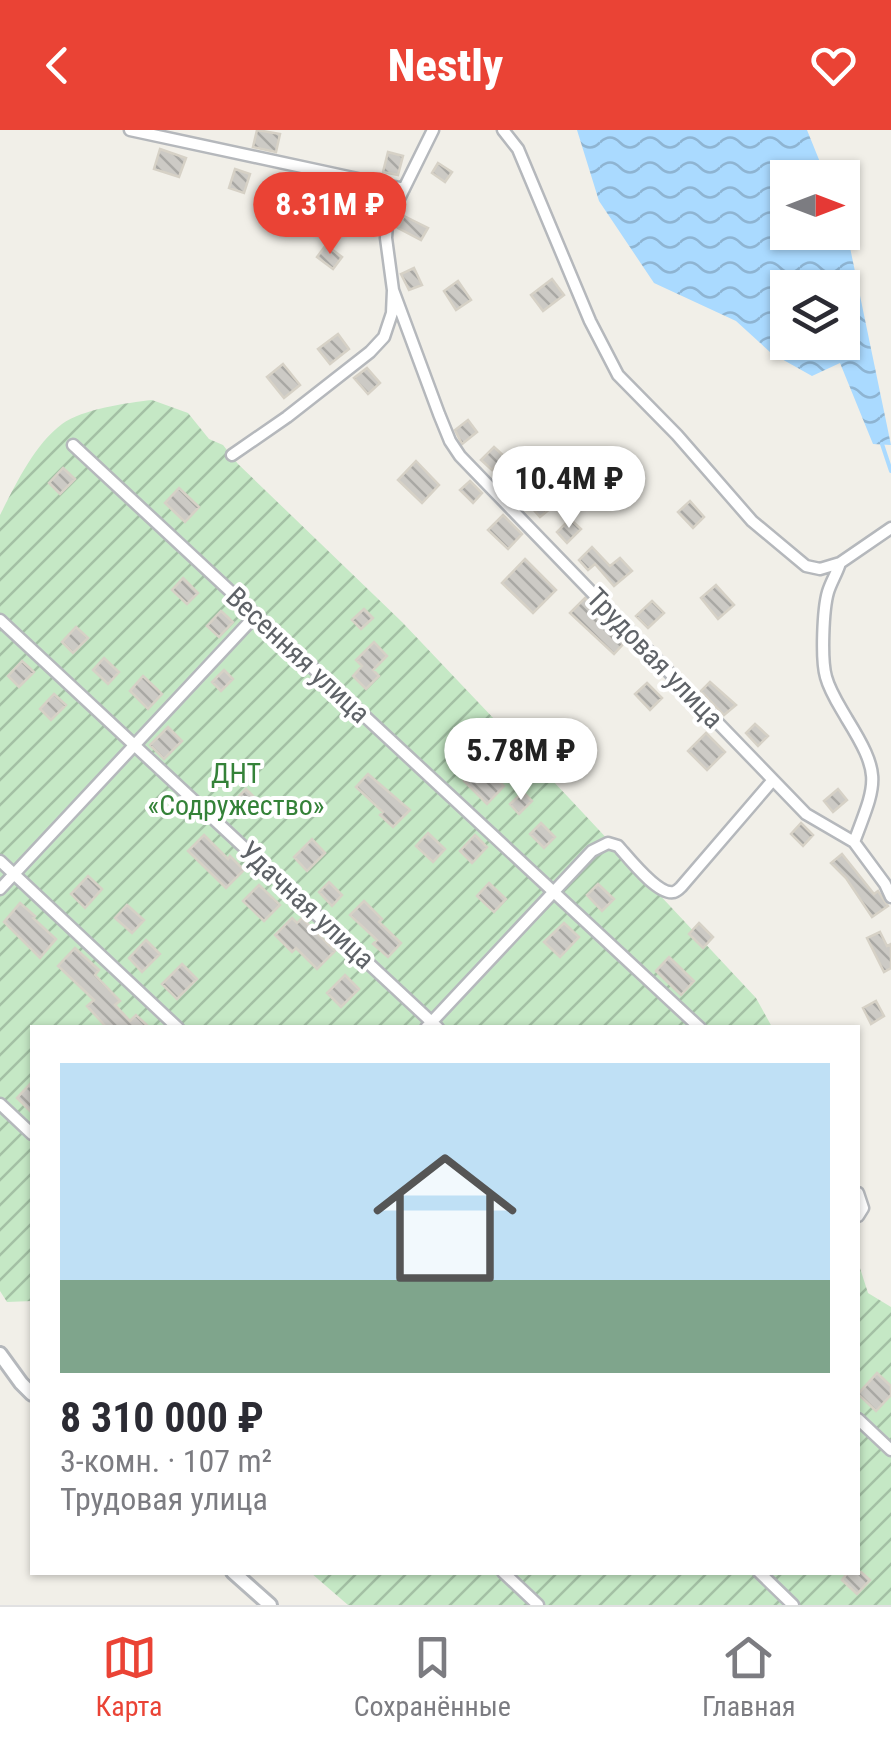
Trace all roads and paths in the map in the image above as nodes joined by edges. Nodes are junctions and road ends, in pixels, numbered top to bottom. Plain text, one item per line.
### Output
1 (130, 130) edge
2 (433, 130) edge
3 (503, 130) edge
4 (404, 190) junction
5 (393, 290) junction
6 (73, 445) dead end
7 (232, 454) dead end
8 (891, 528) edge
9 (840, 563) junction
10 (256, 616) junction
11 (0, 620) edge
12 (136, 746) junction
13 (773, 780) junction
14 (854, 842) junction
15 (0, 861) edge
16 (14, 874) junction
17 (0, 888) edge
18 (553, 893) junction
19 (891, 898) edge
20 (175, 1025) edge
21 (431, 1025) edge
22 (433, 1025) edge
23 (697, 1025) edge
24 (0, 1104) edge
25 (30, 1132) edge
26 (0, 1354) edge
27 (30, 1392) edge
28 (860, 1420) edge
29 (891, 1450) edge
30 (236, 1575) edge
31 (507, 1575) edge
32 (524, 1575) edge
33 (762, 1575) edge
34 (516, 1584) junction
35 (270, 1605) edge
36 (538, 1605) edge
37 (793, 1605) edge

1 - 4 street
2 - 4 street
3 - 9 street
4 - 5 street
5 - 7 street
5 - 13 street, Трудовая улица
6 - 10 street, Весенняя улица
8 - 9 street
9 - 14 street
10 - 12 street
10 - 18 street, Весенняя улица
11 - 12 street, Удачная улица
12 - 16 street
12 - 21 street, Удачная улица
13 - 14 street, Трудовая улица
13 - 18 street
14 - 19 street, Трудовая улица
15 - 16 street
16 - 17 street
16 - 20 street
18 - 22 street
18 - 23 street, Весенняя улица
24 - 25 street
26 - 27 street
28 - 29 street
30 - 35 street
31 - 34 street
32 - 34 street
33 - 37 street
34 - 36 street

